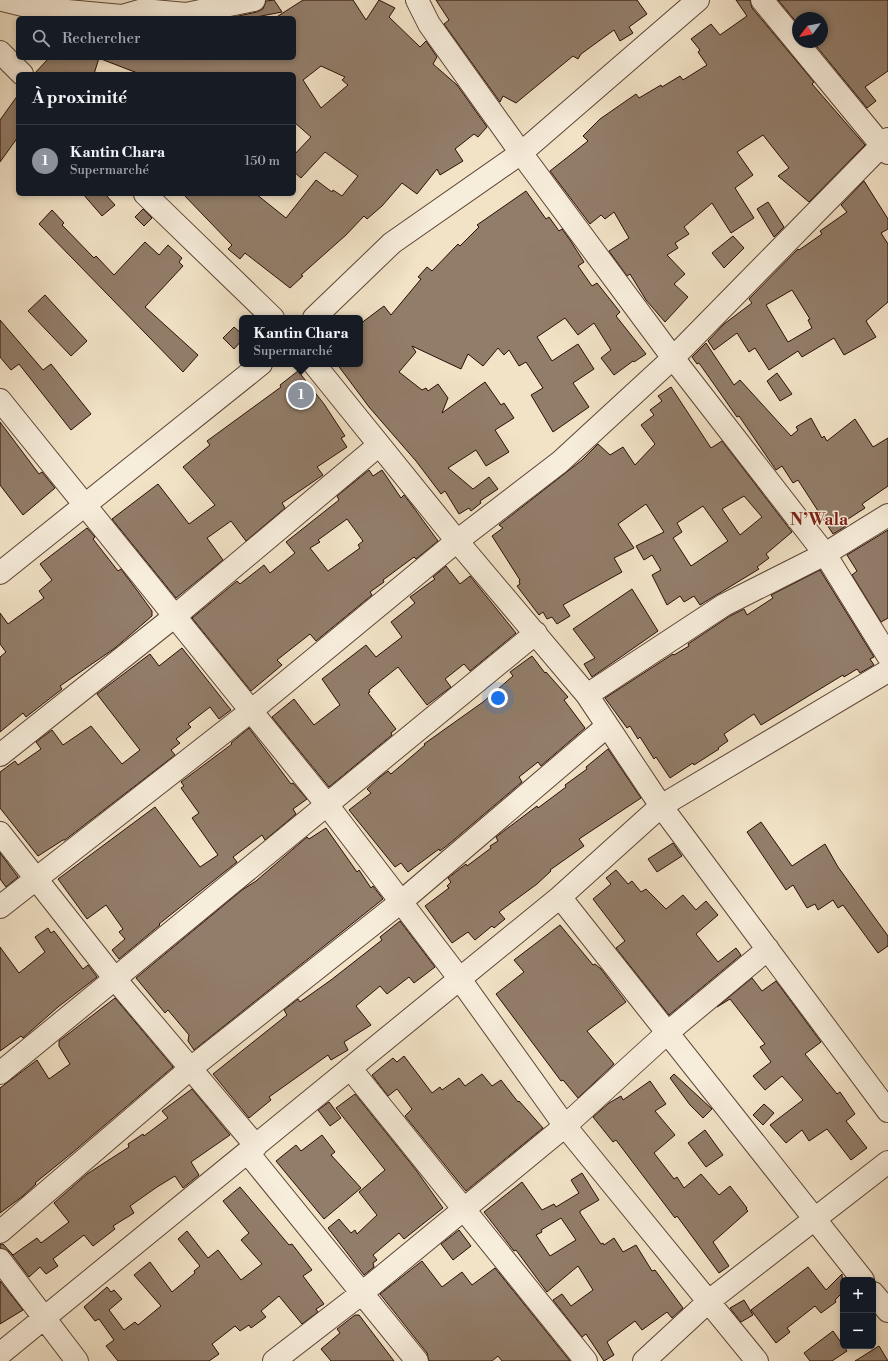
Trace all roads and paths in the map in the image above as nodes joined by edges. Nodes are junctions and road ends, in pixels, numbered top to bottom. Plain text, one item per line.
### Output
1 (2, 0) edge
2 (254, 0) edge
3 (418, 0) edge
4 (698, 0) edge
5 (762, 0) edge
6 (144, 5) edge
7 (0, 52) edge
8 (20, 72) edge
9 (886, 146) edge
10 (521, 153) junction
11 (147, 196) edge
12 (270, 315) edge
13 (317, 315) edge
14 (673, 358) junction
15 (257, 367) edge
16 (316, 367) edge
17 (0, 400) edge
18 (379, 445) junction
19 (84, 505) junction
20 (888, 516) edge
21 (457, 541) junction
22 (825, 554) junction
23 (0, 574) edge
24 (175, 616) junction
25 (536, 633) junction
26 (888, 656) edge
27 (888, 671) edge
28 (586, 695) junction
29 (251, 712) junction
30 (606, 727) junction
31 (0, 755) edge
32 (328, 806) junction
33 (661, 806) junction
34 (0, 833) edge
35 (35, 879) junction
36 (560, 897) junction
37 (402, 901) junction
38 (0, 907) edge
39 (768, 949) junction
40 (459, 978) junction
41 (115, 979) junction
42 (667, 1033) junction
43 (191, 1068) junction
44 (350, 1068) junction
45 (0, 1073) edge
46 (888, 1111) edge
47 (564, 1126) junction
48 (252, 1149) junction
49 (888, 1162) edge
50 (464, 1208) junction
51 (814, 1220) junction
52 (0, 1232) edge
53 (0, 1260) edge
54 (860, 1277) edge
55 (362, 1293) junction
56 (876, 1297) edge
57 (708, 1302) junction
58 (888, 1311) edge
59 (44, 1319) junction
60 (0, 1354) edge
61 (77, 1361) edge
62 (274, 1361) edge
63 (417, 1361) edge
64 (586, 1361) edge
65 (644, 1361) edge
66 (757, 1361) edge

1 - 6 street
2 - 6 street
3 - 10 street
4 - 10 street
5 - 9 street
7 - 8 street
9 - 14 street
10 - 13 street
10 - 14 street
11 - 12 street
14 - 21 street
14 - 22 street
15 - 19 street
16 - 18 street
17 - 19 street
18 - 21 street
18 - 24 street
19 - 23 street
19 - 24 street
20 - 22 street
21 - 25 street
21 - 29 street
22 - 26 street
22 - 28 street
24 - 29 street
24 - 31 street
25 - 28 street
25 - 32 street
27 - 33 street
28 - 30 street
29 - 32 street
29 - 35 street
30 - 33 street
30 - 37 street
32 - 37 street
32 - 41 street
33 - 36 street
33 - 39 street
34 - 35 street
35 - 38 street
35 - 41 street
36 - 40 street
36 - 42 street
37 - 40 street
37 - 43 street
39 - 42 street
39 - 46 street
40 - 44 street
40 - 47 street
41 - 43 street
41 - 45 street
42 - 47 street
42 - 51 street
43 - 48 street
43 - 52 street
44 - 48 street
44 - 50 street
47 - 50 street
47 - 57 street
48 - 55 street
48 - 59 street
49 - 51 street
50 - 55 street
50 - 64 street
51 - 54 street
51 - 57 street
53 - 59 street
55 - 62 street
55 - 63 street
56 - 58 street
57 - 65 street
57 - 66 street
59 - 60 street
59 - 61 street

